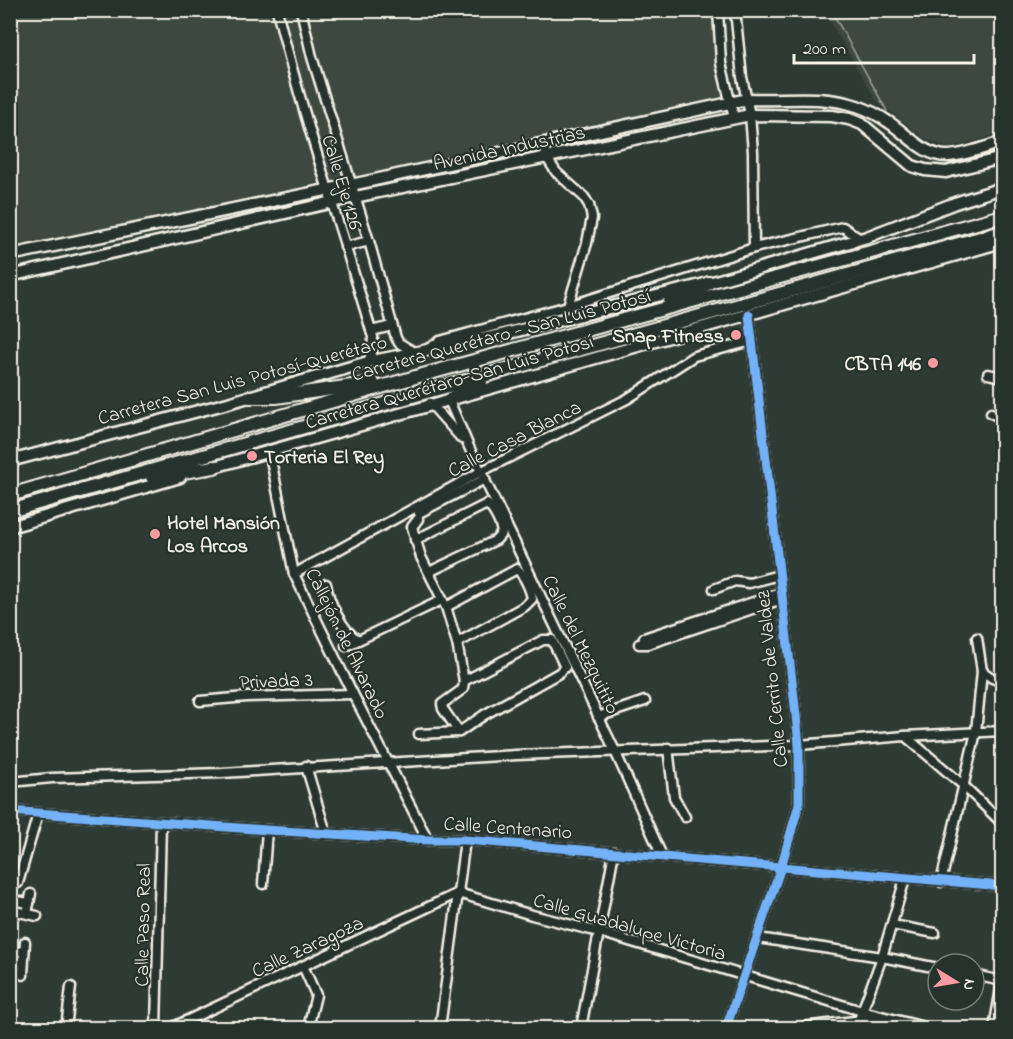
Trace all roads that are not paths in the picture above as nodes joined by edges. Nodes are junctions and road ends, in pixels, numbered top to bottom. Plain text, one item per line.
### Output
1 (277, 10) edge
2 (301, 10) edge
3 (718, 10) edge
4 (735, 10) edge
5 (748, 99) junction
6 (730, 102) junction
7 (750, 115) junction
8 (734, 118) junction
9 (1002, 142) edge
10 (544, 144) junction
11 (547, 158) junction
12 (1002, 158) edge
13 (350, 185) junction
14 (1002, 188) edge
15 (327, 190) junction
16 (355, 197) junction
17 (330, 202) junction
18 (1002, 216) edge
19 (138, 228) junction
20 (1002, 232) edge
21 (860, 239) junction
22 (369, 241) junction
23 (1002, 242) edge
24 (143, 245) junction
25 (345, 247) junction
26 (754, 248) junction
27 (10, 255) edge
28 (10, 276) edge
29 (709, 283) junction
30 (568, 306) junction
31 (749, 315) junction
32 (639, 316) junction
33 (392, 326) junction
34 (371, 331) junction
35 (752, 341) junction
36 (427, 349) junction
37 (414, 352) junction
38 (368, 362) junction
39 (500, 371) junction
40 (988, 374) dead end
41 (419, 376) junction
42 (1002, 377) edge
43 (249, 397) junction
44 (451, 398) junction
45 (430, 403) junction
46 (991, 413) dead end
47 (1002, 418) edge
48 (469, 447) junction
49 (269, 450) junction
50 (10, 461) edge
51 (214, 467) junction
52 (483, 475) junction
53 (97, 485) junction
54 (10, 495) edge
55 (10, 511) edge
56 (418, 513) junction
57 (10, 527) edge
58 (415, 537) junction
59 (429, 572) junction
60 (294, 574) junction
61 (779, 575) junction
62 (326, 584) dead end
63 (714, 589) dead end
64 (781, 596) junction
65 (444, 603) junction
66 (977, 638) dead end
67 (357, 640) junction
68 (457, 643) junction
69 (641, 644) dead end
70 (346, 646) dead end
71 (982, 671) junction
72 (1002, 681) edge
73 (464, 685) junction
74 (353, 694) junction
75 (200, 701) dead end
76 (645, 701) dead end
77 (598, 717) junction
78 (1002, 731) edge
79 (459, 732) junction
80 (976, 732) junction
81 (419, 734) dead end
82 (905, 736) junction
83 (799, 745) junction
84 (668, 748) junction
85 (615, 751) junction
86 (388, 763) junction
87 (306, 766) junction
88 (10, 782) edge
89 (964, 786) junction
90 (10, 811) edge
91 (38, 814) junction
92 (685, 817) dead end
93 (161, 823) junction
94 (1002, 823) edge
95 (267, 830) junction
96 (326, 833) junction
97 (428, 840) junction
98 (465, 840) junction
99 (614, 852) junction
100 (662, 856) junction
101 (782, 867) junction
102 (905, 879) junction
103 (940, 882) junction
104 (18, 883) dead end
105 (263, 884) dead end
106 (1002, 886) edge
107 (458, 893) junction
108 (10, 900) edge
109 (10, 910) edge
110 (27, 914) junction
111 (37, 916) dead end
112 (892, 925) junction
113 (599, 933) junction
114 (936, 933) dead end
115 (758, 938) junction
116 (25, 942) dead end
117 (10, 950) edge
118 (24, 952) junction
119 (882, 957) junction
120 (10, 958) edge
121 (23, 962) junction
122 (303, 966) junction
123 (926, 966) edge
124 (23, 975) dead end
125 (744, 977) junction
126 (986, 978) edge
127 (1002, 982) edge
128 (71, 987) dead end
129 (862, 1011) junction
130 (884, 1017) junction
131 (857, 1025) edge
132 (66, 1029) edge
133 (156, 1029) edge
134 (171, 1029) edge
135 (308, 1029) edge
136 (440, 1029) edge
137 (581, 1029) edge
138 (726, 1029) edge
139 (794, 1029) edge
140 (928, 1029) edge
141 (994, 1029) edge

1 - 15 street, Calle Eje 126
2 - 13 street, Calle Eje 126
3 - 6 street
4 - 5 street
5 - 6 main road, Avenida Industrias
5 - 7 street
5 - 9 main road, Avenida Industrias
6 - 8 street
6 - 10 main road, Avenida Industrias
7 - 8 main road, Avenida Industrias
7 - 12 main road, Avenida Industrias
7 - 26 street
8 - 11 main road, Avenida Industrias
10 - 11 street
10 - 13 main road, Avenida Industrias
11 - 16 main road, Avenida Industrias
11 - 30 street
13 - 15 main road, Avenida Industrias
13 - 16 street, Calle Eje 126
14 - 21 main road, Carretera San Luis Potosí-Querétaro
15 - 17 street, Calle Eje 126
15 - 19 main road, Avenida Industrias
16 - 17 main road, Avenida Industrias
16 - 22 street, Calle Eje 126
17 - 24 main road, Avenida Industrias
17 - 25 street, Calle Eje 126
18 - 32 highway, Carretera Querétaro - San Luis Potosí
19 - 24 main road
19 - 27 main road, Avenida Industrias
20 - 39 highway, Carretera Querétaro - San Luis Potosí
21 - 26 street
21 - 29 main road, Carretera San Luis Potosí-Querétaro
22 - 25 street
22 - 33 street, Calle Eje 126
23 - 31 main road, Carretera Querétaro-San Luis Potosí
24 - 28 main road, Avenida Industrias
25 - 34 street, Calle Eje 126
26 - 30 street
29 - 32 highway
29 - 36 main road, Carretera San Luis Potosí-Querétaro
30 - 36 street
31 - 35 street, Calle Cerrito de Valdez
31 - 44 main road, Carretera Querétaro-San Luis Potosí
32 - 41 highway, Carretera Querétaro - San Luis Potosí
33 - 34 street
33 - 37 street, Calle Eje 126
34 - 38 street, Calle Eje 126
35 - 52 street, Calle Casa Blanca
35 - 61 street, Calle Cerrito de Valdez
36 - 37 main road, Carretera San Luis Potosí-Querétaro
37 - 38 main road, Carretera San Luis Potosí-Querétaro
38 - 43 main road, Carretera San Luis Potosí-Querétaro
39 - 44 highway
39 - 53 highway, Carretera Querétaro - San Luis Potosí
40 - 42 street
41 - 43 highway
41 - 54 highway, Carretera Querétaro - San Luis Potosí
43 - 50 main road, Carretera San Luis Potosí-Querétaro
44 - 45 main road, Carretera Querétaro-San Luis Potosí
44 - 48 street, Calle del Mezquitito
45 - 48 street, Calle del Mezquitito
45 - 49 main road, Carretera Querétaro-San Luis Potosí
46 - 47 street
48 - 52 street, Calle del Mezquitito
49 - 51 main road, Carretera Querétaro-San Luis Potosí
49 - 60 street, Callejón de Alvarado
51 - 53 highway
51 - 57 main road, Carretera Querétaro-San Luis Potosí
52 - 56 street, Calle Casa Blanca
52 - 77 street, Calle del Mezquitito
53 - 55 highway, Carretera Querétaro - San Luis Potosí
56 - 58 street
56 - 60 street
58 - 59 street
58 - 59 street
59 - 65 street
60 - 74 street, Callejón de Alvarado
61 - 63 street
61 - 64 street, Calle Cerrito de Valdez
62 - 67 street
64 - 69 street
64 - 83 street, Calle Cerrito de Valdez
65 - 67 street
65 - 68 street
65 - 68 street
66 - 71 street
67 - 70 street
68 - 73 street
71 - 72 street
71 - 80 street
73 - 79 street
73 - 79 street
74 - 75 street, Privada 3
74 - 86 street, Callejón de Alvarado
76 - 77 street
77 - 85 street, Calle del Mezquitito
78 - 80 street
79 - 81 street
80 - 82 street
80 - 89 street
82 - 83 street
82 - 89 street
83 - 84 street
83 - 101 street, Calle Cerrito de Valdez
84 - 85 street
84 - 92 street
85 - 86 street
85 - 100 street, Calle del Mezquitito
86 - 87 street
86 - 97 street, Callejón de Alvarado
87 - 88 street
87 - 96 street
89 - 94 street
89 - 103 street
90 - 91 street, Calle Centenario
91 - 93 street, Calle Centenario
91 - 104 street
93 - 95 street, Calle Centenario
93 - 133 street, Calle Paso Real
95 - 96 street, Calle Centenario
95 - 105 street
96 - 97 street, Calle Centenario
97 - 98 street, Calle Centenario
98 - 99 street, Calle Centenario
98 - 107 street
99 - 100 street, Calle Centenario
99 - 113 street
100 - 101 street, Calle Centenario
101 - 102 street, Calle Centenario
101 - 115 street, Calle Cerrito de Valdez
102 - 103 street, Calle Centenario
102 - 112 street
103 - 106 street, Calle Centenario
107 - 113 street, Calle Guadalupe Victoria
107 - 122 street, Calle Zaragoza
107 - 136 street
108 - 110 street
109 - 110 street
110 - 111 street
112 - 114 street
112 - 119 street
113 - 125 street, Calle Guadalupe Victoria
113 - 137 street
115 - 119 street
115 - 125 street, Calle Cerrito de Valdez
116 - 118 street
117 - 118 street
118 - 121 street
119 - 123 street
119 - 129 street
120 - 121 street
121 - 124 street
122 - 134 street, Calle Zaragoza
122 - 135 street
125 - 129 street, Calle Guadalupe Victoria
125 - 138 street, Calle Cerrito de Valdez
126 - 127 street
127 - 141 street
128 - 132 street
129 - 130 street, Calle Guadalupe Victoria
129 - 131 street
130 - 131 street
130 - 140 street, Calle Guadalupe Victoria
131 - 139 street

